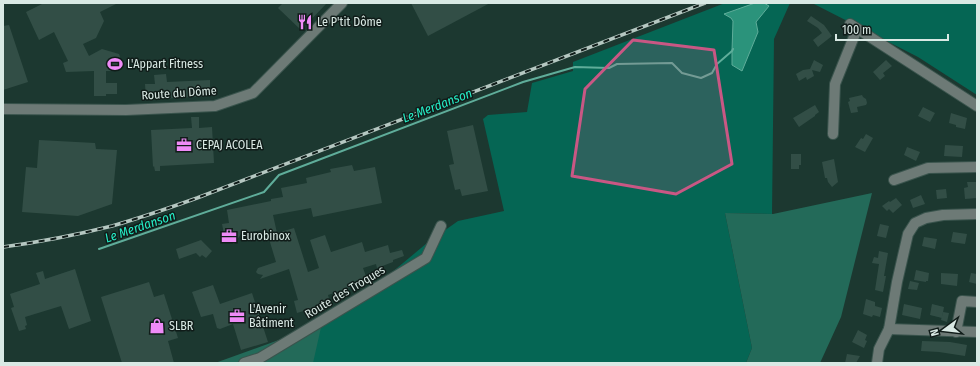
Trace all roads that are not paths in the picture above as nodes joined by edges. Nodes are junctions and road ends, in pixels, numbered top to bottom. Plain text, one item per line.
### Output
1 (342, 3) edge
2 (977, 106) edge
3 (3, 108) edge
4 (833, 134) dead end
5 (977, 167) edge
6 (894, 180) dead end
7 (977, 214) edge
8 (441, 226) dead end
9 (977, 302) edge
10 (889, 329) junction
11 (956, 332) junction
12 (977, 332) edge
13 (244, 363) edge
14 (877, 363) edge

1 - 3 street, Route du Dôme
2 - 4 street
5 - 6 street
7 - 10 street
8 - 13 street, Route des Troques
9 - 11 street
10 - 11 street
10 - 14 street
11 - 12 street

